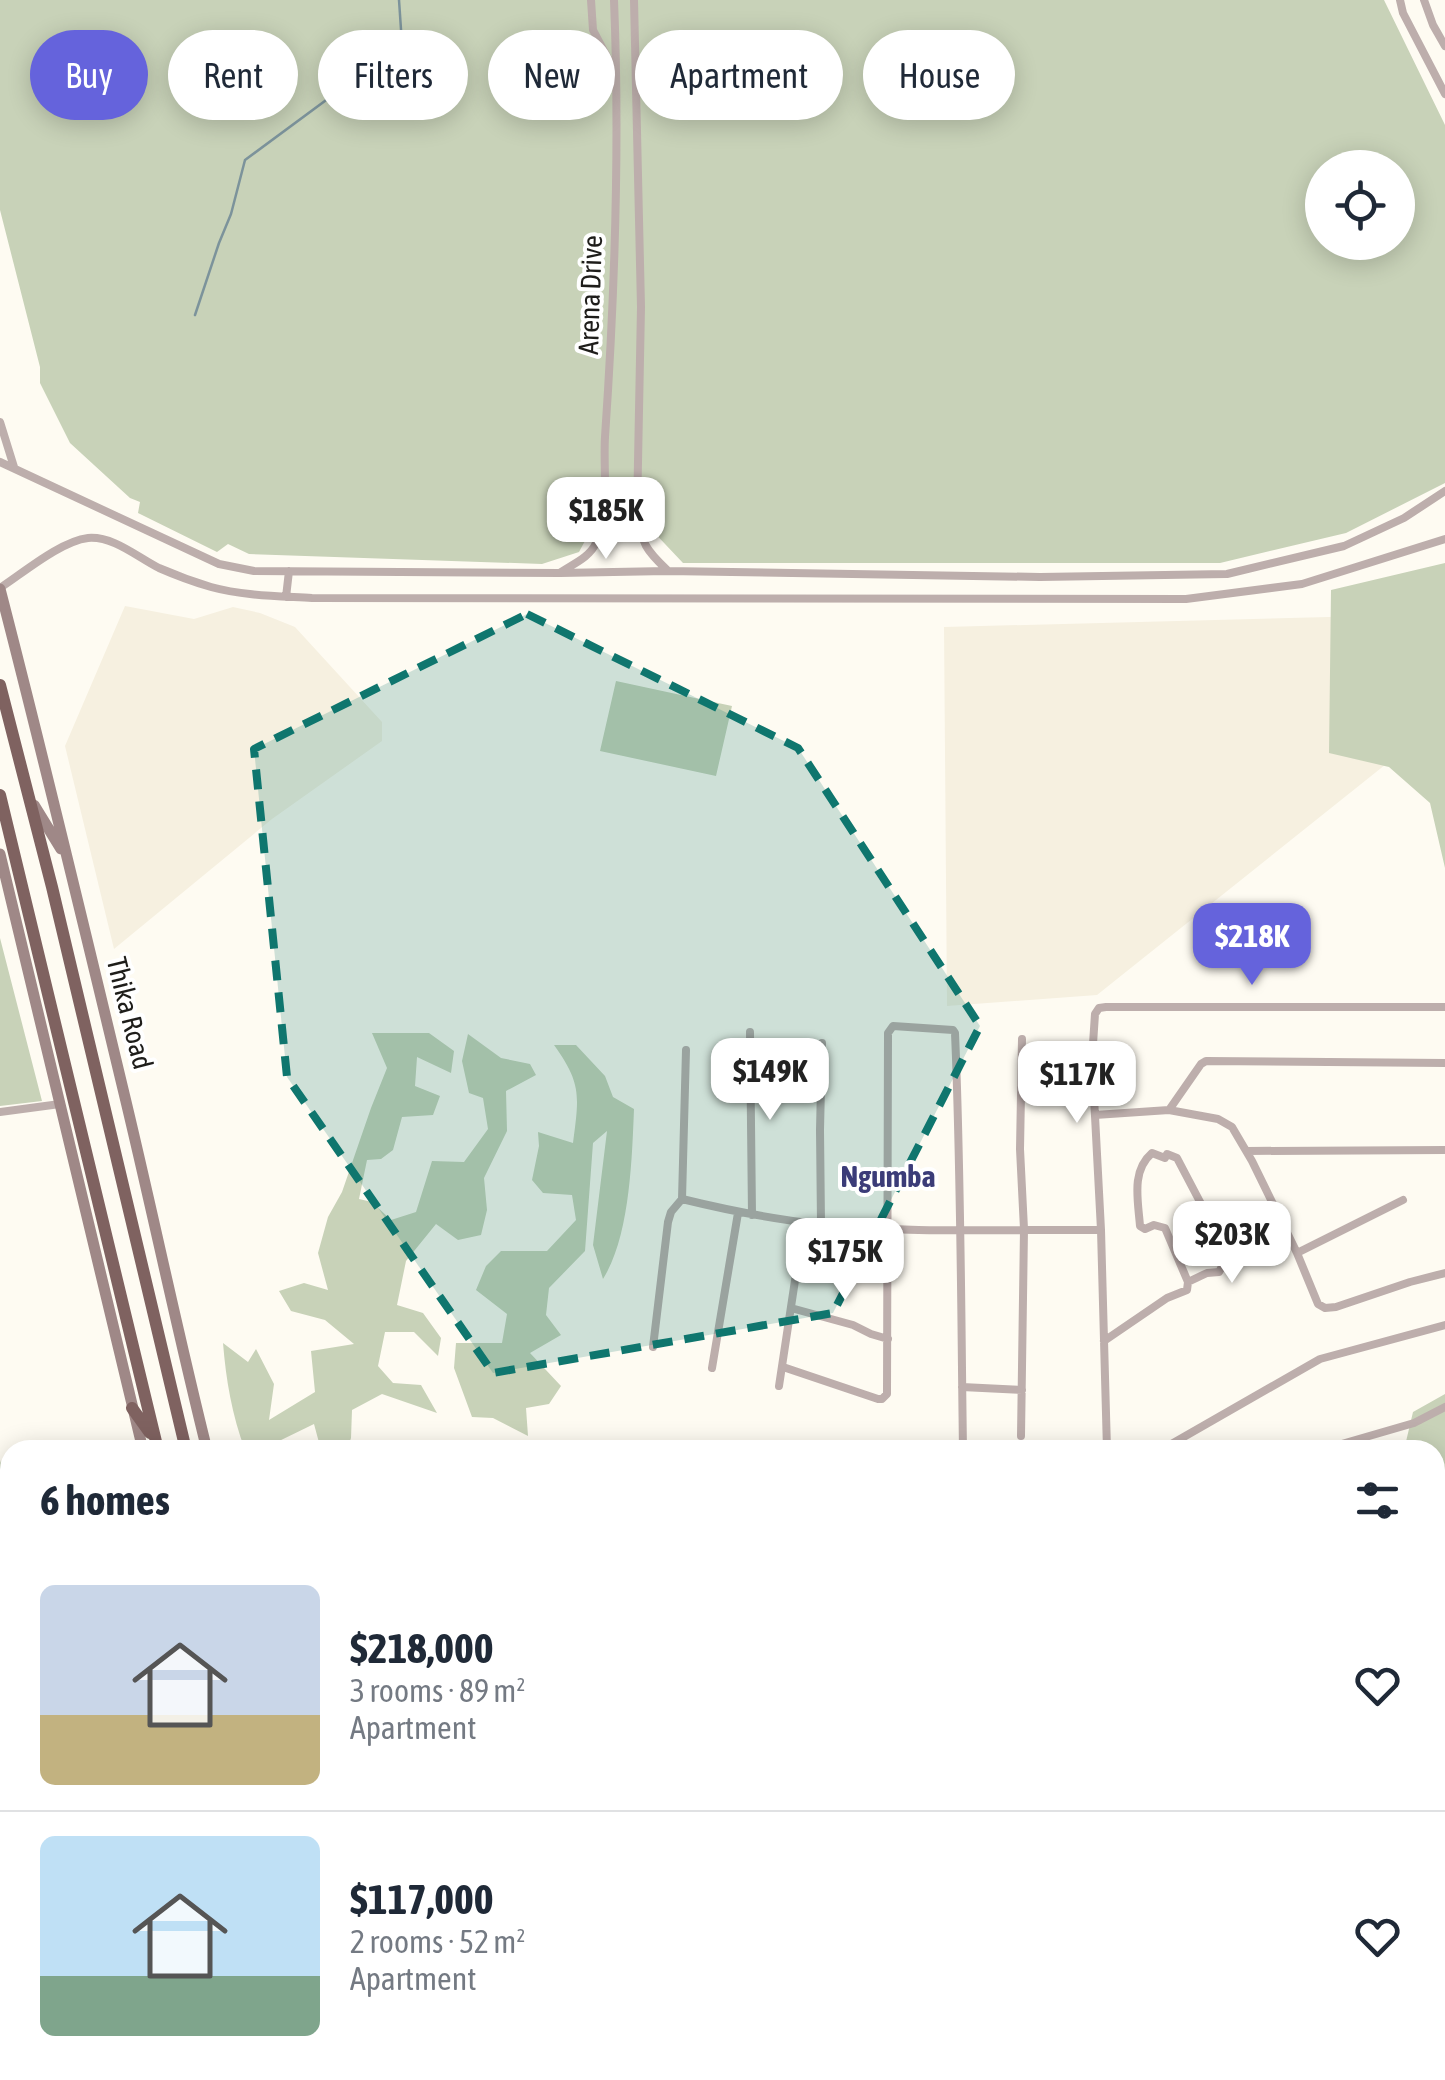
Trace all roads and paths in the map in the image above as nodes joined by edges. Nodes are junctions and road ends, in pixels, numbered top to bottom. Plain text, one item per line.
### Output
1 (591, 0) edge
2 (614, 0) edge
3 (634, 0) edge
4 (1400, 0) edge
5 (1424, 0) edge
6 (1445, 46) edge
7 (616, 72) junction
8 (1445, 94) edge
9 (0, 422) edge
10 (0, 462) edge
11 (14, 466) junction
12 (1445, 491) edge
13 (1445, 539) edge
14 (290, 571) junction
15 (667, 571) junction
16 (560, 573) junction
17 (0, 588) edge
18 (286, 597) junction
19 (0, 685) edge
20 (0, 795) edge
21 (29, 798) junction
22 (0, 854) edge
23 (68, 859) junction
24 (1445, 1007) edge
25 (750, 1032) dead end
26 (1022, 1039) dead end
27 (822, 1043) dead end
28 (686, 1050) dead end
29 (1445, 1063) edge
30 (60, 1104) junction
31 (1169, 1110) junction
32 (0, 1112) edge
33 (1095, 1115) junction
34 (1445, 1150) edge
35 (1247, 1151) junction
36 (682, 1199) junction
37 (1403, 1200) dead end
38 (738, 1213) junction
39 (752, 1215) junction
40 (821, 1224) junction
41 (889, 1228) junction
42 (959, 1228) junction
43 (1024, 1229) junction
44 (1101, 1230) junction
45 (1298, 1253) junction
46 (799, 1254) dead end
47 (1445, 1273) edge
48 (1188, 1282) junction
49 (791, 1308) junction
50 (1445, 1325) edge
51 (888, 1339) junction
52 (1104, 1341) junction
53 (654, 1347) dead end
54 (783, 1367) junction
55 (712, 1368) dead end
56 (780, 1386) dead end
57 (962, 1387) junction
58 (1022, 1390) junction
59 (1445, 1407) edge
60 (132, 1408) junction
61 (1021, 1436) dead end
62 (140, 1440) edge
63 (153, 1440) edge
64 (155, 1440) edge
65 (184, 1440) edge
66 (205, 1440) edge
67 (963, 1440) edge
68 (1107, 1440) edge
69 (1178, 1440) edge
70 (1355, 1440) edge

1 - 7 street
2 - 7 street, Arena Drive
3 - 15 street, Arena Drive
4 - 8 street
5 - 6 street
7 - 16 street, Arena Drive
9 - 11 street
10 - 11 street
11 - 14 street
12 - 15 street
13 - 18 street
14 - 16 street
14 - 18 street
15 - 16 street
17 - 18 street
17 - 23 main road, Thika Road
19 - 21 highway, Thika Road
20 - 64 highway
21 - 23 main road
21 - 65 highway, Thika Road
22 - 30 main road
23 - 66 main road, Thika Road
24 - 33 street
25 - 39 street
26 - 43 street
27 - 40 street
28 - 36 street
29 - 31 street
30 - 32 street
30 - 60 main road
31 - 33 street
31 - 35 street
33 - 44 street
34 - 35 street
35 - 45 street
36 - 38 street
36 - 53 street
37 - 45 street
38 - 39 street
38 - 55 street
39 - 40 street
40 - 41 street
41 - 42 street
41 - 42 street
41 - 51 street
42 - 43 street
42 - 57 street
43 - 44 street
43 - 58 street
44 - 52 street
45 - 47 street
46 - 49 street
48 - 48 street
48 - 52 street
49 - 51 street
49 - 54 street
50 - 69 street
51 - 54 street
52 - 68 street
54 - 56 street
57 - 58 street
57 - 67 street
58 - 61 street
59 - 70 street
60 - 62 main road
60 - 63 highway

